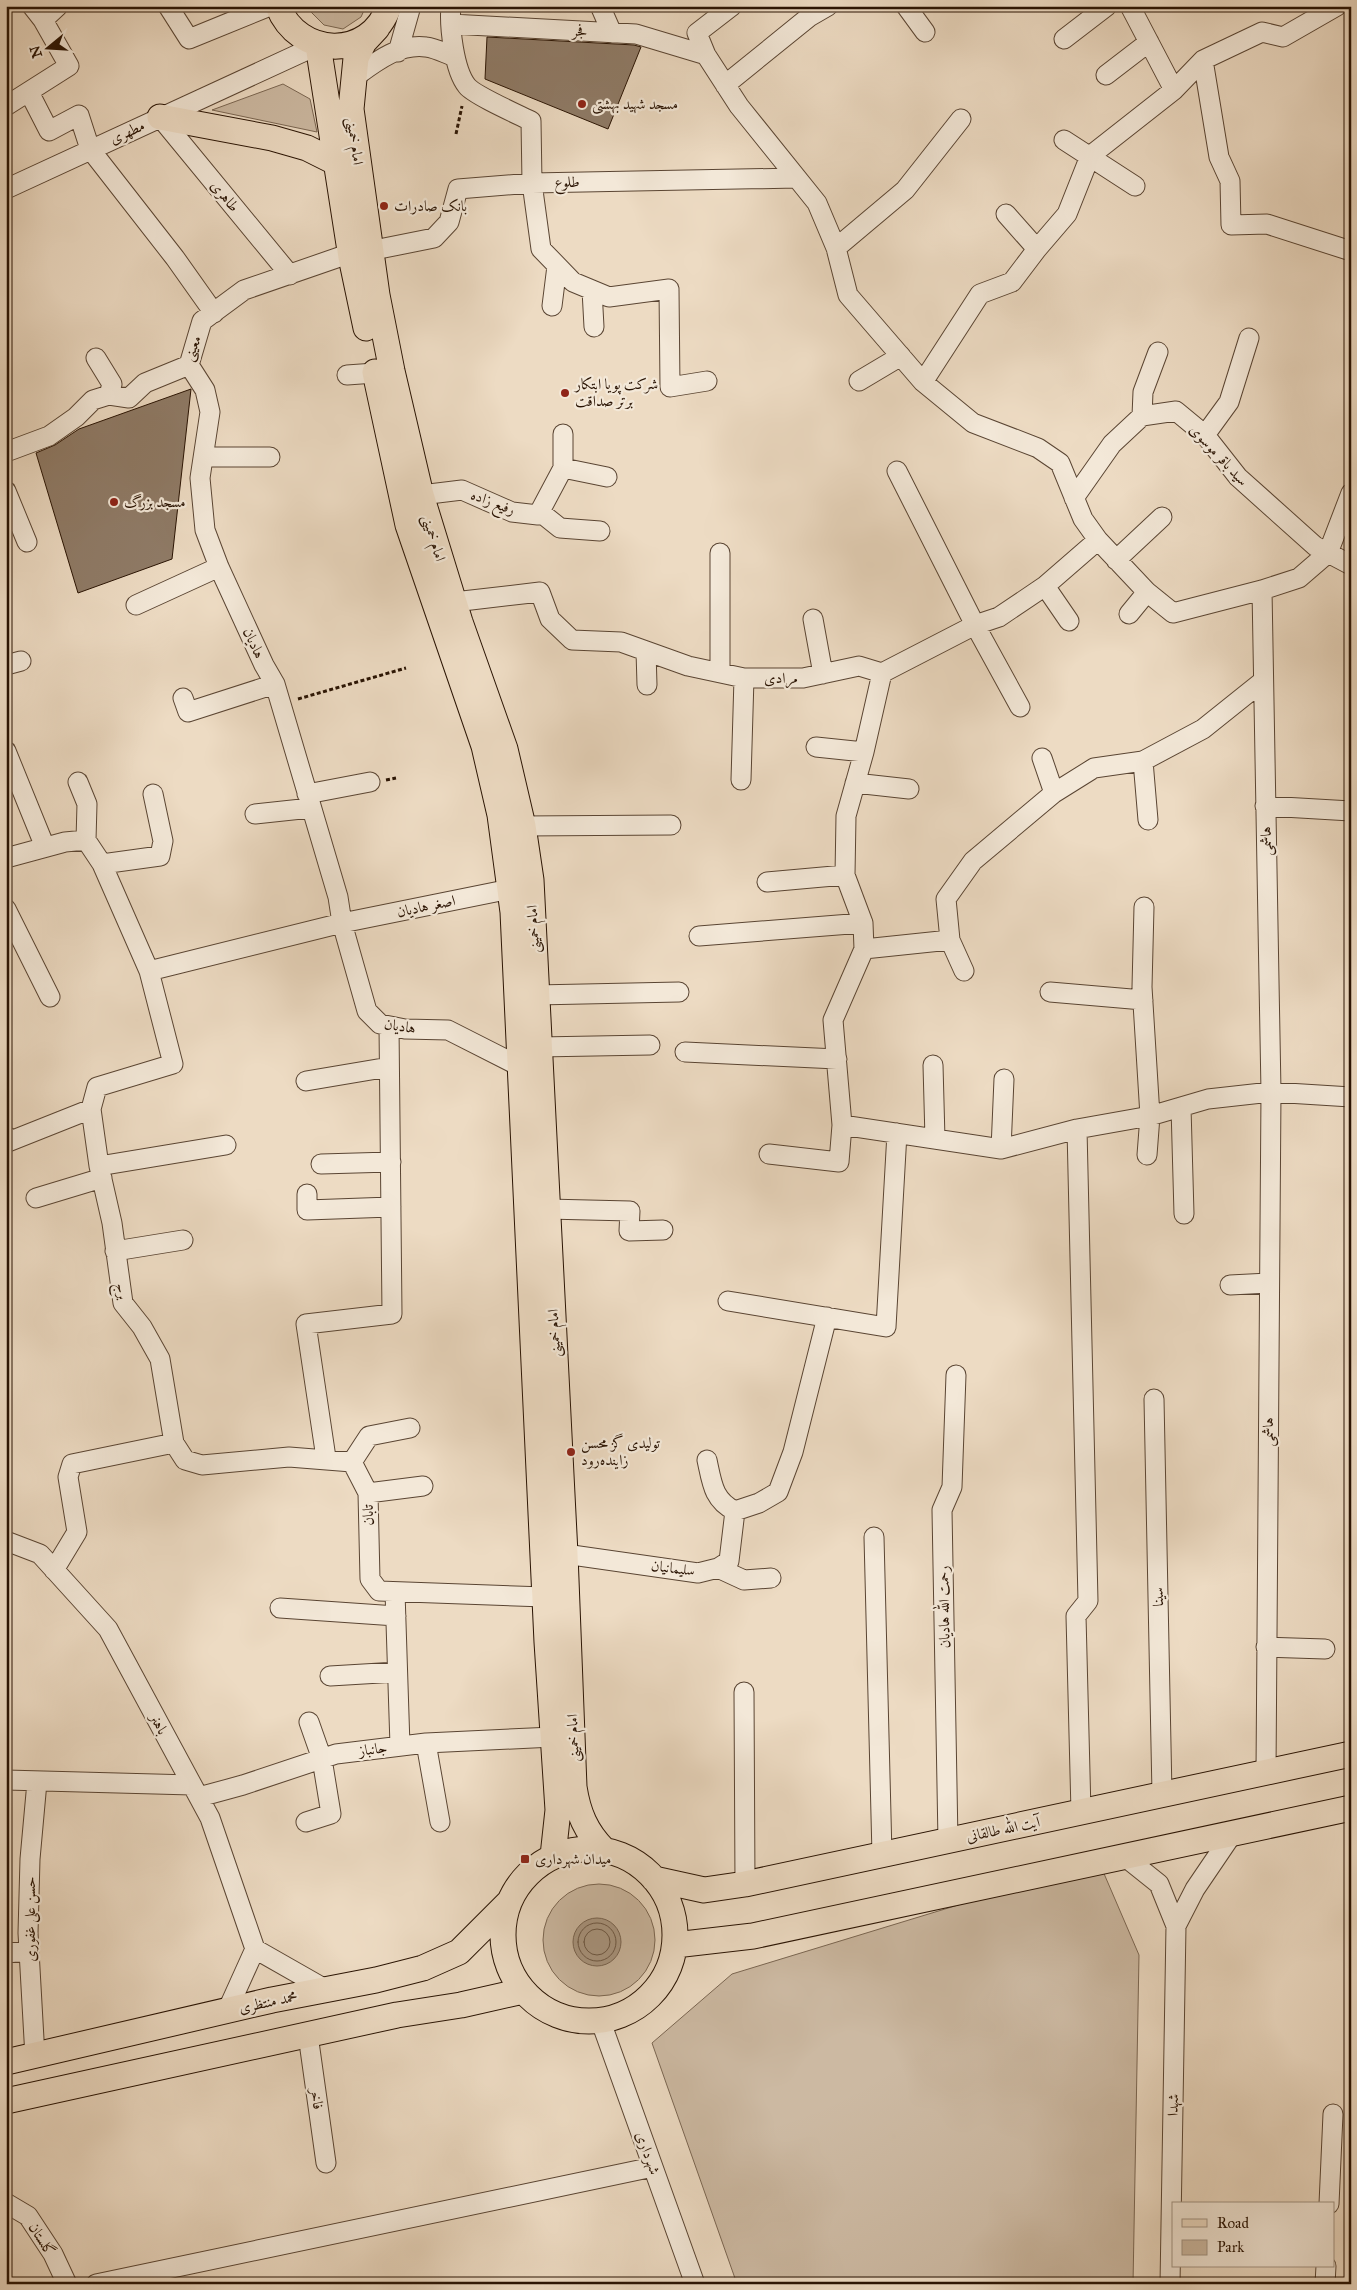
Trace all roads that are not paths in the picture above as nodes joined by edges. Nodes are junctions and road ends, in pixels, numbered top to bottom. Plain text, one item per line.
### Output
1 (58, 6) edge
2 (168, 6) edge
3 (270, 6) edge
4 (278, 6) edge
5 (411, 6) edge
6 (732, 6) edge
7 (828, 6) edge
8 (906, 6) edge
9 (1106, 6) edge
10 (1130, 6) edge
11 (1338, 6) edge
12 (601, 8) dead end
13 (1351, 10) edge
14 (37, 13) edge
15 (451, 15) edge
16 (383, 17) edge
17 (925, 32) dead end
18 (612, 33) junction
19 (1064, 39) dead end
20 (309, 41) junction
21 (1149, 42) junction
22 (398, 52) junction
23 (706, 55) junction
24 (456, 57) junction
25 (1203, 60) junction
26 (1106, 75) dead end
27 (352, 79) junction
28 (725, 85) junction
29 (1174, 90) junction
30 (29, 92) junction
31 (6, 106) edge
32 (160, 117) junction
33 (961, 119) dead end
34 (1064, 140) dead end
35 (90, 149) junction
36 (1090, 156) junction
37 (336, 164) junction
38 (797, 178) junction
39 (532, 183) junction
40 (1135, 186) dead end
41 (6, 189) edge
42 (1006, 214) dead end
43 (836, 248) junction
44 (1037, 249) junction
45 (1351, 251) edge
46 (360, 252) junction
47 (557, 266) junction
48 (290, 275) junction
49 (592, 290) junction
50 (552, 306) dead end
51 (214, 313) junction
52 (594, 326) dead end
53 (1249, 338) dead end
54 (1158, 352) dead end
55 (901, 356) junction
56 (96, 358) dead end
57 (189, 365) junction
58 (375, 373) junction
59 (347, 375) dead end
60 (707, 381) dead end
61 (859, 381) dead end
62 (923, 382) junction
63 (109, 395) junction
64 (1142, 416) junction
65 (563, 434) dead end
66 (1204, 435) junction
67 (8, 447) edge
68 (204, 457) junction
69 (270, 457) dead end
70 (563, 468) junction
71 (897, 471) dead end
72 (607, 477) dead end
73 (6, 492) edge
74 (1351, 493) edge
75 (421, 495) junction
76 (1074, 498) junction
77 (540, 512) junction
78 (1162, 517) dead end
79 (600, 532) dead end
80 (1098, 540) junction
81 (27, 542) dead end
82 (720, 553) dead end
83 (1328, 553) junction
84 (1116, 560) junction
85 (1351, 566) edge
86 (219, 567) junction
87 (1045, 586) junction
88 (1262, 590) junction
89 (1147, 592) junction
90 (454, 602) junction
91 (136, 605) dead end
92 (1129, 614) dead end
93 (813, 619) dead end
94 (1069, 621) dead end
95 (975, 625) junction
96 (646, 651) junction
97 (720, 672) junction
98 (882, 673) junction
99 (823, 674) junction
100 (744, 678) junction
101 (1262, 681) junction
102 (275, 684) junction
103 (647, 686) dead end
104 (183, 698) dead end
105 (1020, 707) dead end
106 (816, 746) dead end
107 (864, 752) junction
108 (7, 753) edge
109 (1042, 758) dead end
110 (1143, 761) junction
111 (741, 780) dead end
112 (78, 782) dead end
113 (370, 782) dead end
114 (856, 783) junction
115 (908, 789) dead end
116 (1054, 793) junction
117 (153, 794) dead end
118 (309, 801) junction
119 (1265, 806) junction
120 (1351, 811) edge
121 (255, 814) dead end
122 (1148, 820) dead end
123 (671, 825) dead end
124 (524, 826) junction
125 (86, 840) junction
126 (45, 847) junction
127 (6, 858) edge
128 (102, 864) junction
129 (845, 875) junction
130 (767, 882) dead end
131 (510, 889) junction
132 (1144, 908) dead end
133 (6, 909) edge
134 (342, 923) junction
135 (863, 923) junction
136 (699, 936) dead end
137 (950, 940) junction
138 (864, 949) junction
139 (149, 970) junction
140 (964, 971) dead end
141 (679, 992) dead end
142 (1050, 992) dead end
143 (536, 995) junction
144 (50, 997) dead end
145 (1143, 1000) junction
146 (389, 1026) junction
147 (650, 1045) dead end
148 (685, 1052) dead end
149 (837, 1059) junction
150 (533, 1061) junction
151 (933, 1065) dead end
152 (389, 1067) junction
153 (1004, 1079) dead end
154 (306, 1081) dead end
155 (1271, 1092) junction
156 (1351, 1098) edge
157 (1181, 1107) junction
158 (91, 1109) junction
159 (1150, 1116) junction
160 (842, 1125) junction
161 (1077, 1129) junction
162 (897, 1133) junction
163 (6, 1136) edge
164 (935, 1139) junction
165 (226, 1145) dead end
166 (1001, 1149) junction
167 (769, 1154) dead end
168 (1146, 1155) dead end
169 (390, 1162) junction
170 (321, 1164) dead end
171 (100, 1172) junction
172 (307, 1194) dead end
173 (36, 1198) dead end
174 (391, 1207) junction
175 (547, 1209) junction
176 (1184, 1214) dead end
177 (663, 1230) dead end
178 (183, 1240) dead end
179 (115, 1251) junction
180 (1269, 1283) junction
181 (1230, 1285) dead end
182 (728, 1301) dead end
183 (827, 1317) junction
184 (956, 1375) dead end
185 (1154, 1399) dead end
186 (410, 1428) dead end
187 (174, 1443) junction
188 (326, 1458) junction
189 (707, 1460) dead end
190 (352, 1462) junction
191 (423, 1486) dead end
192 (368, 1493) junction
193 (735, 1511) junction
194 (874, 1537) dead end
195 (6, 1541) edge
196 (565, 1554) junction
197 (718, 1568) junction
198 (54, 1570) junction
199 (771, 1578) dead end
200 (395, 1592) junction
201 (545, 1597) junction
202 (280, 1608) dead end
203 (396, 1616) junction
204 (1266, 1647) junction
205 (1325, 1649) dead end
206 (397, 1672) junction
207 (330, 1676) dead end
208 (744, 1692) dead end
209 (309, 1722) dead end
210 (553, 1737) junction
211 (426, 1743) junction
212 (400, 1746) junction
213 (1351, 1754) edge
214 (322, 1759) junction
215 (1266, 1772) junction
216 (6, 1780) edge
217 (37, 1782) junction
218 (195, 1791) junction
219 (1162, 1794) junction
220 (1351, 1808) edge
221 (1081, 1812) junction
222 (306, 1822) dead end
223 (440, 1822) dead end
224 (1233, 1833) junction
225 (948, 1840) junction
226 (604, 1850) junction
227 (882, 1855) junction
228 (553, 1856) junction
229 (1124, 1856) junction
230 (654, 1879) junction
231 (745, 1884) junction
232 (509, 1902) junction
233 (1176, 1926) junction
234 (675, 1945) junction
235 (255, 1948) junction
236 (29, 1951) junction
237 (6, 1953) edge
238 (327, 1990) junction
239 (522, 1991) junction
240 (227, 2011) junction
241 (601, 2022) junction
242 (308, 2035) junction
243 (35, 2057) junction
244 (6, 2062) edge
245 (6, 2101) edge
246 (1333, 2114) dead end
247 (326, 2163) dead end
248 (653, 2167) junction
249 (1329, 2202) edge
250 (6, 2203) edge
251 (1326, 2268) edge
252 (691, 2283) edge
253 (68, 2284) edge
254 (96, 2284) edge
255 (1170, 2284) edge
256 (1325, 2284) edge

1 - 14 street
2 - 3 street
4 - 20 main road
5 - 22 street
6 - 23 street
7 - 28 street
8 - 17 street
9 - 19 street
10 - 21 street
11 - 13 street
11 - 25 street
12 - 18 street
14 - 30 street
15 - 18 street, فجر
15 - 24 street
16 - 20 main road
16 - 27 main road, امام خمینی
18 - 23 street, فجر
20 - 32 street, مطهری
20 - 37 main road, امام خمینی
21 - 26 street
21 - 29 street
22 - 24 street
22 - 27 street
23 - 28 street
24 - 39 street
25 - 29 street
25 - 45 street
27 - 46 main road, امام خمینی
28 - 38 street
29 - 36 street
30 - 31 street
30 - 35 street
32 - 35 street, مطهری
32 - 37 main road
32 - 48 street, طاهری
33 - 43 street
34 - 36 street
35 - 41 street, مطهری
35 - 51 street
36 - 40 street
36 - 44 street
37 - 46 main road, امام خمینی
38 - 39 street, طلوع
38 - 43 street
39 - 46 street, طلوع
39 - 47 street
42 - 44 street
43 - 55 street
44 - 62 street
46 - 48 street, معینی
46 - 58 main road, امام خمینی
46 - 75 main road, امام خمینی
47 - 49 street
47 - 50 street
48 - 51 street, معینی
49 - 52 street
49 - 60 street
51 - 57 street, معینی
53 - 66 street
54 - 64 street
55 - 61 street
55 - 62 street
56 - 63 street
57 - 63 street, معینی
57 - 68 street, هادیان
58 - 59 street
58 - 131 main road, امام خمینی
62 - 76 street
63 - 67 street, معینی
64 - 66 street, سید باقر موسوی
64 - 76 street
65 - 70 street
66 - 83 street, سید باقر موسوی
68 - 69 street
68 - 86 street, هادیان
70 - 72 street
70 - 77 street
71 - 95 street
73 - 81 street
74 - 83 street
75 - 77 street, رفیع زاده
75 - 90 main road, امام خمینی
76 - 80 street
77 - 79 street
78 - 84 street
80 - 84 street
80 - 87 street
82 - 97 street
83 - 85 street, سید باقر موسوی
83 - 88 street
84 - 89 street
86 - 91 street
86 - 102 street, هادیان
87 - 94 street
87 - 95 street
88 - 89 street
88 - 101 street, هاشمی
89 - 92 street
90 - 96 street, مرادی
90 - 124 main road, امام خمینی
93 - 99 street
95 - 98 street
95 - 105 street
96 - 97 street, مرادی
96 - 103 street
97 - 100 street, مرادی
98 - 99 street, مرادی
98 - 107 street
99 - 100 street, مرادی
100 - 111 street
101 - 110 street
101 - 119 street, هاشمی
102 - 104 street
102 - 118 street, هادیان
106 - 107 street
107 - 114 street
108 - 126 street
109 - 116 street
110 - 116 street
110 - 122 street
112 - 125 street
113 - 118 street
114 - 115 street
114 - 129 street
116 - 137 street
117 - 128 street
118 - 121 street
118 - 134 street, هادیان
119 - 120 street
119 - 155 street, هاشمی
123 - 124 street
124 - 143 main road, امام خمینی
125 - 126 street
125 - 128 street
126 - 127 street
128 - 139 street
129 - 130 street
129 - 135 street
131 - 134 street, اصغر هادیان
131 - 150 main road, امام خمینی
132 - 145 street
133 - 144 street
134 - 139 street
134 - 146 street, هادیان
135 - 136 street
135 - 138 street
137 - 138 street
137 - 140 street
138 - 149 street
139 - 158 street, برج
141 - 143 street
142 - 145 street
143 - 150 main road, امام خمینی
145 - 159 street
146 - 150 street, هادیان
146 - 152 street
147 - 150 street
148 - 149 street
149 - 160 street
150 - 175 main road, امام خمینی
150 - 201 main road, امام خمینی
151 - 164 street
152 - 154 street
152 - 169 street
153 - 166 street
155 - 156 street
155 - 157 street
155 - 180 street, هاشمی
157 - 159 street
157 - 176 street
158 - 163 street
158 - 171 street, برج
159 - 161 street
159 - 168 street
160 - 162 street
160 - 167 street
161 - 166 street
161 - 221 street
162 - 164 street
162 - 183 street
164 - 166 street
165 - 171 street
169 - 170 street
169 - 174 street
171 - 173 street
171 - 179 street, برج
172 - 174 street
174 - 188 street
175 - 177 street
175 - 196 main road, امام خمینی
178 - 179 street
179 - 187 street, برج
180 - 181 street
180 - 204 street, هاشمی
182 - 183 street
183 - 193 street
184 - 225 street, رحمت الله هادیان
185 - 219 street, سینا
186 - 190 street
187 - 188 street
187 - 198 street
188 - 190 street
189 - 193 street
190 - 192 street, تابان
191 - 192 street
192 - 200 street, تابان
193 - 197 street, سلیمانیان
194 - 227 street
195 - 198 street, باهنر
196 - 197 street, سلیمانیان
196 - 226 main road, امام خمینی
197 - 199 street
198 - 218 street, باهنر
200 - 201 street, تابان
200 - 203 street
201 - 210 main road, امام خمینی
202 - 203 street
203 - 206 street
204 - 205 street
204 - 215 street, هاشمی
206 - 207 street
206 - 212 street
208 - 231 street
209 - 214 street
210 - 211 street, جانباز
210 - 228 main road, امام خمینی
211 - 212 street, جانباز
211 - 223 street
212 - 214 street, جانباز
213 - 215 main road, آیت الله طالقانی
214 - 218 street, جانباز
214 - 222 street
215 - 219 main road, آیت الله طالقانی
216 - 217 street, جانباز
217 - 218 street, جانباز
217 - 236 street, حسن علی غفوری
218 - 235 street, باهنر
219 - 221 main road, آیت الله طالقانی
220 - 224 main road
221 - 225 main road, آیت الله طالقانی
224 - 229 main road
224 - 233 street
225 - 227 main road, آیت الله طالقانی
226 - 228 main road
226 - 230 main road
227 - 231 main road, آیت الله طالقانی
228 - 232 main road
229 - 233 street
229 - 234 main road
230 - 231 main road, آیت الله طالقانی
230 - 234 main road
232 - 238 main road, محمد منتظری
232 - 239 main road
233 - 255 street, شهدا
234 - 241 main road
235 - 238 street
235 - 240 street
236 - 237 street
236 - 243 street, حسن علی غفوری
238 - 240 main road, محمد منتظری
239 - 241 main road
239 - 242 main road
240 - 243 main road, محمد منتظری
241 - 248 street, شهرداری
242 - 245 main road
242 - 247 street, فاخر
243 - 244 main road, محمد منتظری
246 - 249 street
248 - 252 street, شهرداری
248 - 254 street
250 - 253 street, گلستان
251 - 256 street

